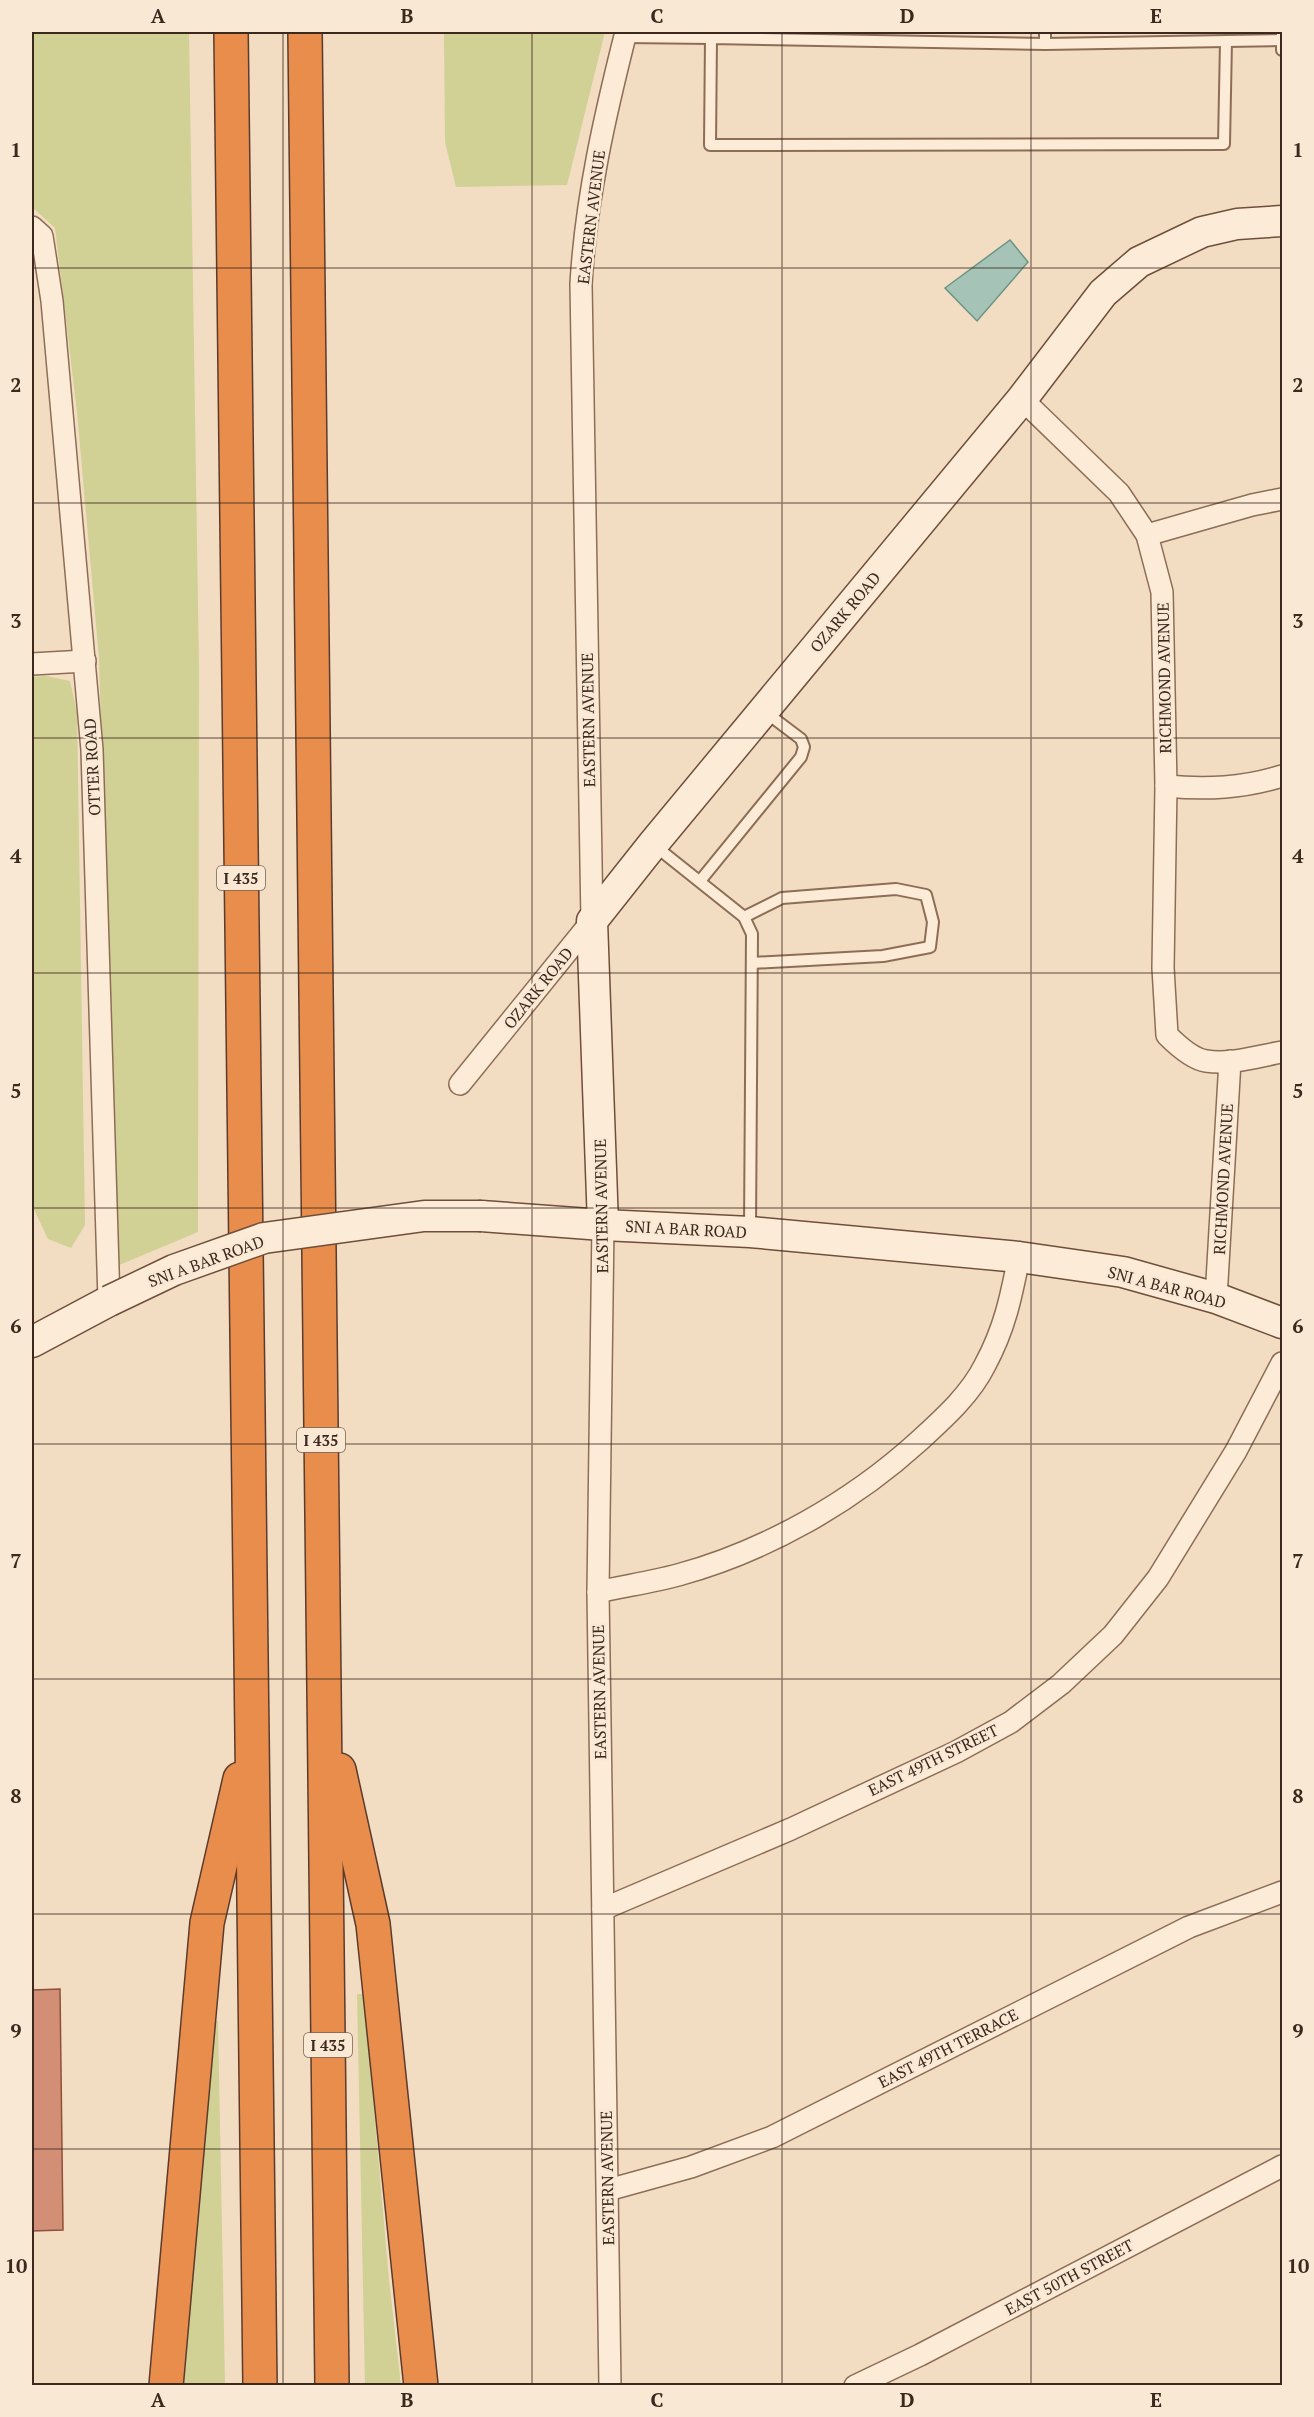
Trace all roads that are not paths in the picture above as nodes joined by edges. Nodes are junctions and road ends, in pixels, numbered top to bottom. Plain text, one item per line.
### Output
1 (231, 32) edge
2 (305, 32) edge
3 (1045, 32) edge
4 (1282, 32) edge
5 (625, 34) edge
6 (711, 38) junction
7 (1282, 40) edge
8 (1226, 41) junction
9 (1045, 44) junction
10 (1282, 50) edge
11 (1282, 221) edge
12 (37, 231) edge
13 (1022, 399) junction
14 (1282, 499) edge
15 (1147, 535) junction
16 (85, 661) junction
17 (32, 664) edge
18 (763, 711) junction
19 (1282, 776) edge
20 (1166, 786) junction
21 (652, 844) junction
22 (700, 880) junction
23 (744, 917) junction
24 (592, 921) junction
25 (752, 963) junction
26 (1282, 1052) edge
27 (1230, 1061) junction
28 (460, 1084) dead end
29 (603, 1225) junction
30 (750, 1232) junction
31 (1019, 1257) junction
32 (1216, 1298) junction
33 (109, 1301) junction
34 (1282, 1323) edge
35 (32, 1342) edge
36 (1282, 1363) edge
37 (598, 1592) junction
38 (324, 1704) junction
39 (252, 1724) junction
40 (1282, 1892) edge
41 (603, 1909) junction
42 (1282, 2166) edge
43 (608, 2190) junction
44 (166, 2385) edge
45 (260, 2385) edge
46 (332, 2385) edge
47 (421, 2385) edge
48 (610, 2385) edge
49 (855, 2385) edge

1 - 39 highway, I 435
2 - 38 highway, I 435
3 - 9 lane
4 - 7 lane
5 - 6 lane
5 - 24 street, EASTERN AVENUE
6 - 8 lane
6 - 9 lane
7 - 8 lane
7 - 10 lane
8 - 9 lane
11 - 13 street, OZARK ROAD
12 - 16 street, OTTER ROAD
13 - 15 street, RICHMOND AVENUE
13 - 18 street, OZARK ROAD
14 - 15 street
15 - 20 street, RICHMOND AVENUE
16 - 17 street
16 - 33 street, OTTER ROAD
18 - 21 street, OZARK ROAD
18 - 22 lane
19 - 20 street
20 - 27 street, RICHMOND AVENUE
21 - 22 lane
21 - 24 street, OZARK ROAD
22 - 23 lane
23 - 25 lane
23 - 25 lane
24 - 28 street, OZARK ROAD
24 - 29 street, EASTERN AVENUE
25 - 30 lane
26 - 27 street, RICHMOND AVENUE
27 - 32 street, RICHMOND AVENUE
29 - 30 street, SNI A BAR ROAD
29 - 33 street, SNI A BAR ROAD, bridge
29 - 37 street, EASTERN AVENUE
30 - 31 street, SNI A BAR ROAD
31 - 32 street, SNI A BAR ROAD
31 - 37 street
32 - 34 street, SNI A BAR ROAD
33 - 35 street, SNI A BAR ROAD
36 - 41 street, EAST 49TH STREET
37 - 41 street, EASTERN AVENUE
38 - 46 highway, I 435
38 - 47 highway
39 - 44 highway
39 - 45 highway, I 435
40 - 43 street, EAST 49TH TERRACE
41 - 43 street, EASTERN AVENUE
42 - 49 street, EAST 50TH STREET
43 - 48 street, EASTERN AVENUE

